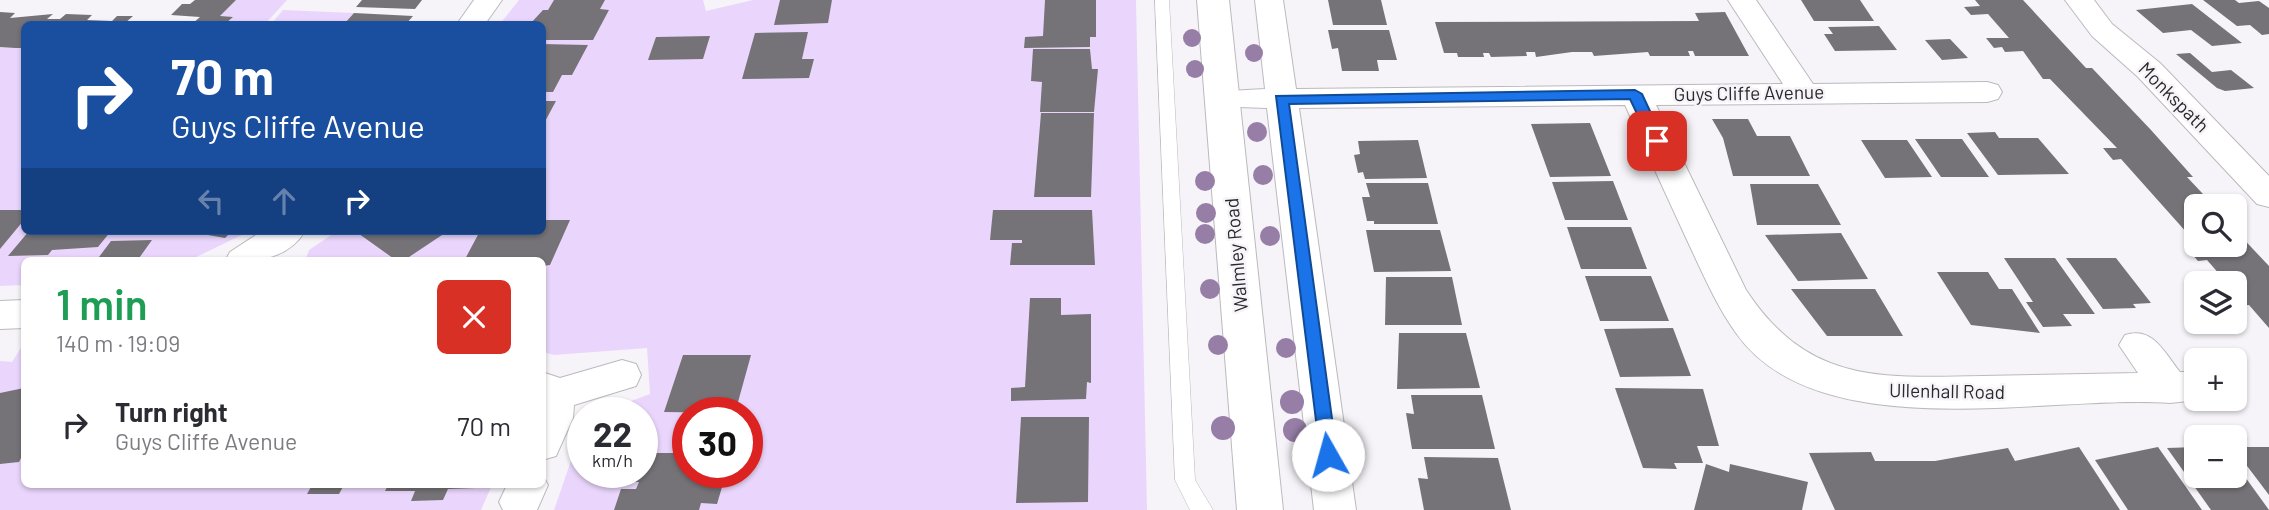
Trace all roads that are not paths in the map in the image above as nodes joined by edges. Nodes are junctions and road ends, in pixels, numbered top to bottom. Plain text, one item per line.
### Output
1 (488, 0) edge
2 (1162, 0) edge
3 (1213, 0) edge
4 (1269, 0) edge
5 (1742, 0) edge
6 (2079, 0) edge
7 (473, 21) edge
8 (1922, 64) dead end
9 (1803, 92) junction
10 (1941, 92) junction
11 (1987, 92) dead end
12 (1635, 94) junction
13 (1221, 99) junction
14 (1281, 99) junction
15 (2269, 196) edge
16 (282, 235) edge
17 (251, 257) edge
18 (21, 314) edge
19 (0, 315) edge
20 (2138, 345) dead end
21 (622, 374) dead end
22 (2183, 387) edge
23 (549, 391) edge
24 (546, 435) edge
25 (1203, 510) edge
26 (1260, 510) edge
27 (1335, 510) edge

1 - 7 street
2 - 25 lane
3 - 13 main road, Walmley Road
4 - 14 street
5 - 9 street
6 - 15 street, Monkspath
8 - 10 street
9 - 10 street, Guys Cliffe Avenue
9 - 12 street, Guys Cliffe Avenue
10 - 11 street, Guys Cliffe Avenue
12 - 14 street, Guys Cliffe Avenue
12 - 22 street, Ullenhall Road
13 - 14 street, Guys Cliffe Avenue
13 - 26 main road, Walmley Road
14 - 27 street
16 - 17 street
18 - 19 street
20 - 22 street, Ullenhall Road
21 - 23 street
23 - 24 street

